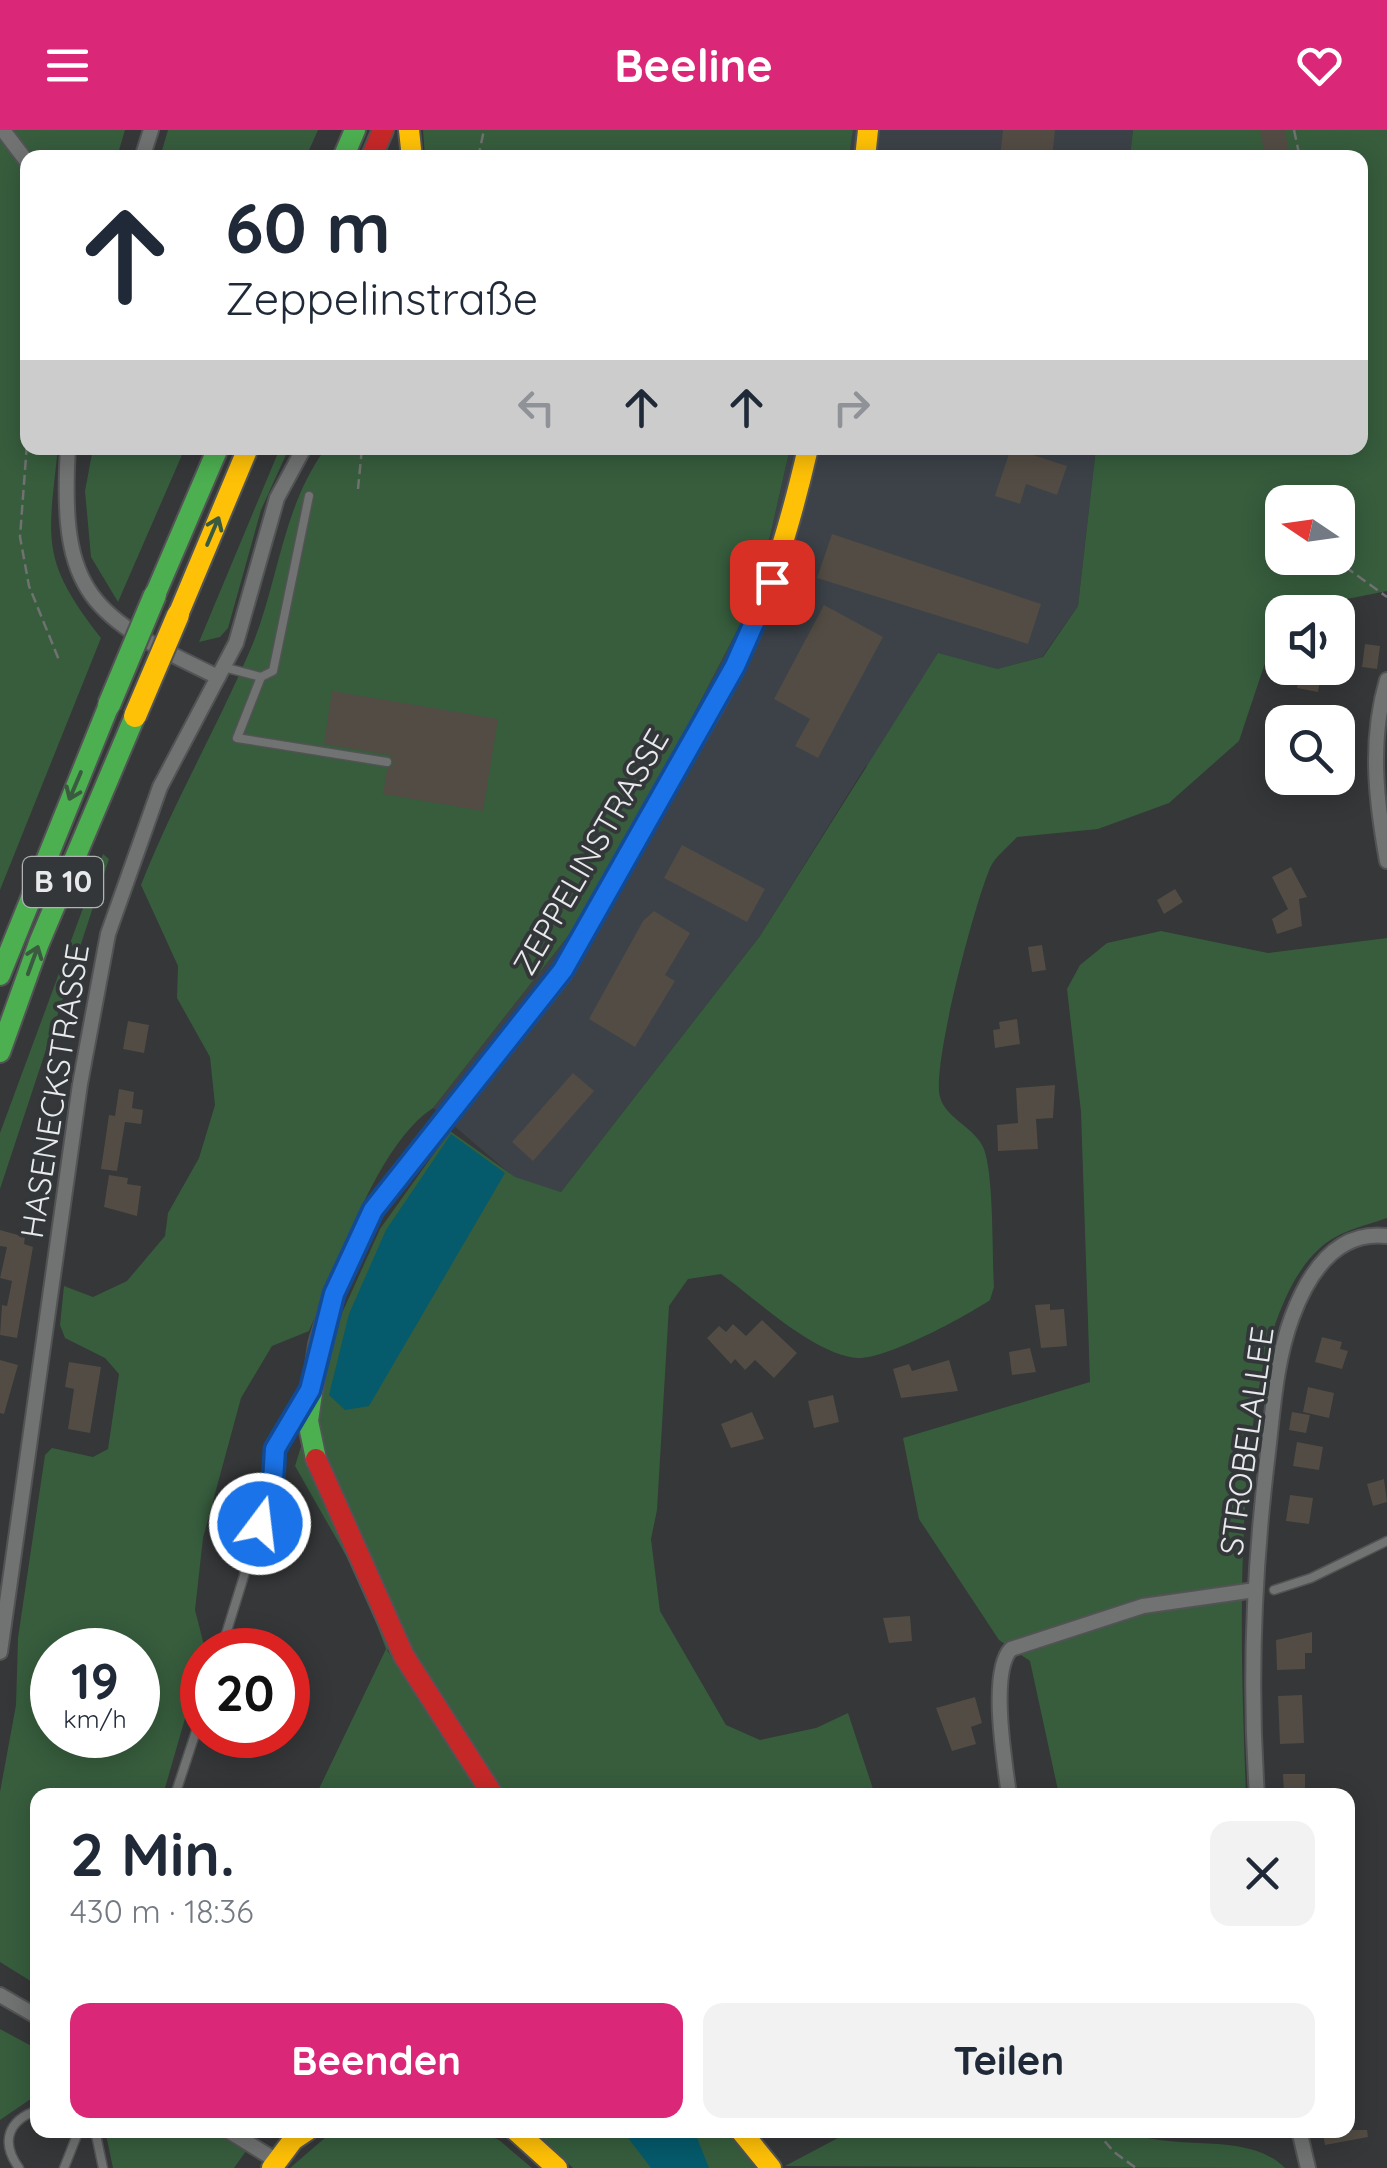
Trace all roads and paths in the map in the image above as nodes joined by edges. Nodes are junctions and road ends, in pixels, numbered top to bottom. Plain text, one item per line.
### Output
1 (3, 130) edge
2 (20, 152) edge
3 (26, 455) edge
4 (68, 455) edge
5 (207, 455) edge
6 (215, 455) edge
7 (245, 455) edge
8 (300, 455) edge
9 (361, 455) edge
10 (806, 455) edge
11 (200, 489) junction
12 (358, 489) dead end
13 (308, 496) dead end
14 (1355, 574) edge
15 (1387, 597) edge
16 (59, 660) dead end
17 (221, 672) junction
18 (261, 677) junction
19 (1387, 680) edge
20 (387, 762) dead end
21 (1387, 861) edge
22 (0, 975) edge
23 (0, 1052) edge
24 (1387, 1236) edge
25 (310, 1390) junction
26 (1387, 1541) edge
27 (1255, 1590) junction
28 (1274, 1590) dead end
29 (228, 1628) edge
30 (0, 1652) edge
31 (187, 1758) edge
32 (177, 1788) edge
33 (489, 1788) edge
34 (1008, 1788) edge
35 (1256, 1788) edge
36 (0, 1994) edge
37 (30, 2012) edge
38 (30, 2114) edge
39 (77, 2138) edge
40 (96, 2138) edge
41 (238, 2138) edge
42 (300, 2138) edge
43 (523, 2138) edge
44 (746, 2138) edge
45 (1103, 2138) edge
46 (1302, 2138) edge
47 (275, 2164) edge
48 (19, 2168) edge
49 (64, 2168) edge
50 (102, 2168) edge
51 (557, 2168) edge
52 (770, 2168) edge
53 (1136, 2168) edge
54 (1308, 2168) edge

1 - 2 street
3 - 16 path
4 - 17 street
5 - 11 main road
6 - 11 main road, B 10
23 -> 7 main road, B 10, bridge
8 - 17 street, HASENECKSTRASSE
9 - 12 path
10 - 25 main road, ZEPPELINSTRASSE
11 -> 22 main road, B 10, bridge
13 - 18 lane
14 - 15 path
17 - 18 lane
17 - 30 street, HASENECKSTRASSE
18 - 20 lane
19 - 21 street
24 - 27 street, STROBELALLEE
25 - 29 lane
25 - 33 main road, ZEPPELINSTRASSE
26 - 28 lane
27 - 34 street, STROBELALLEE
27 - 35 street, STROBELALLEE
31 - 32 lane
36 - 37 street
38 - 48 lane
39 - 49 lane
40 - 50 lane
41 - 47 street
42 - 47 main road
43 - 51 main road
44 - 52 main road
45 - 53 path
46 - 54 street

